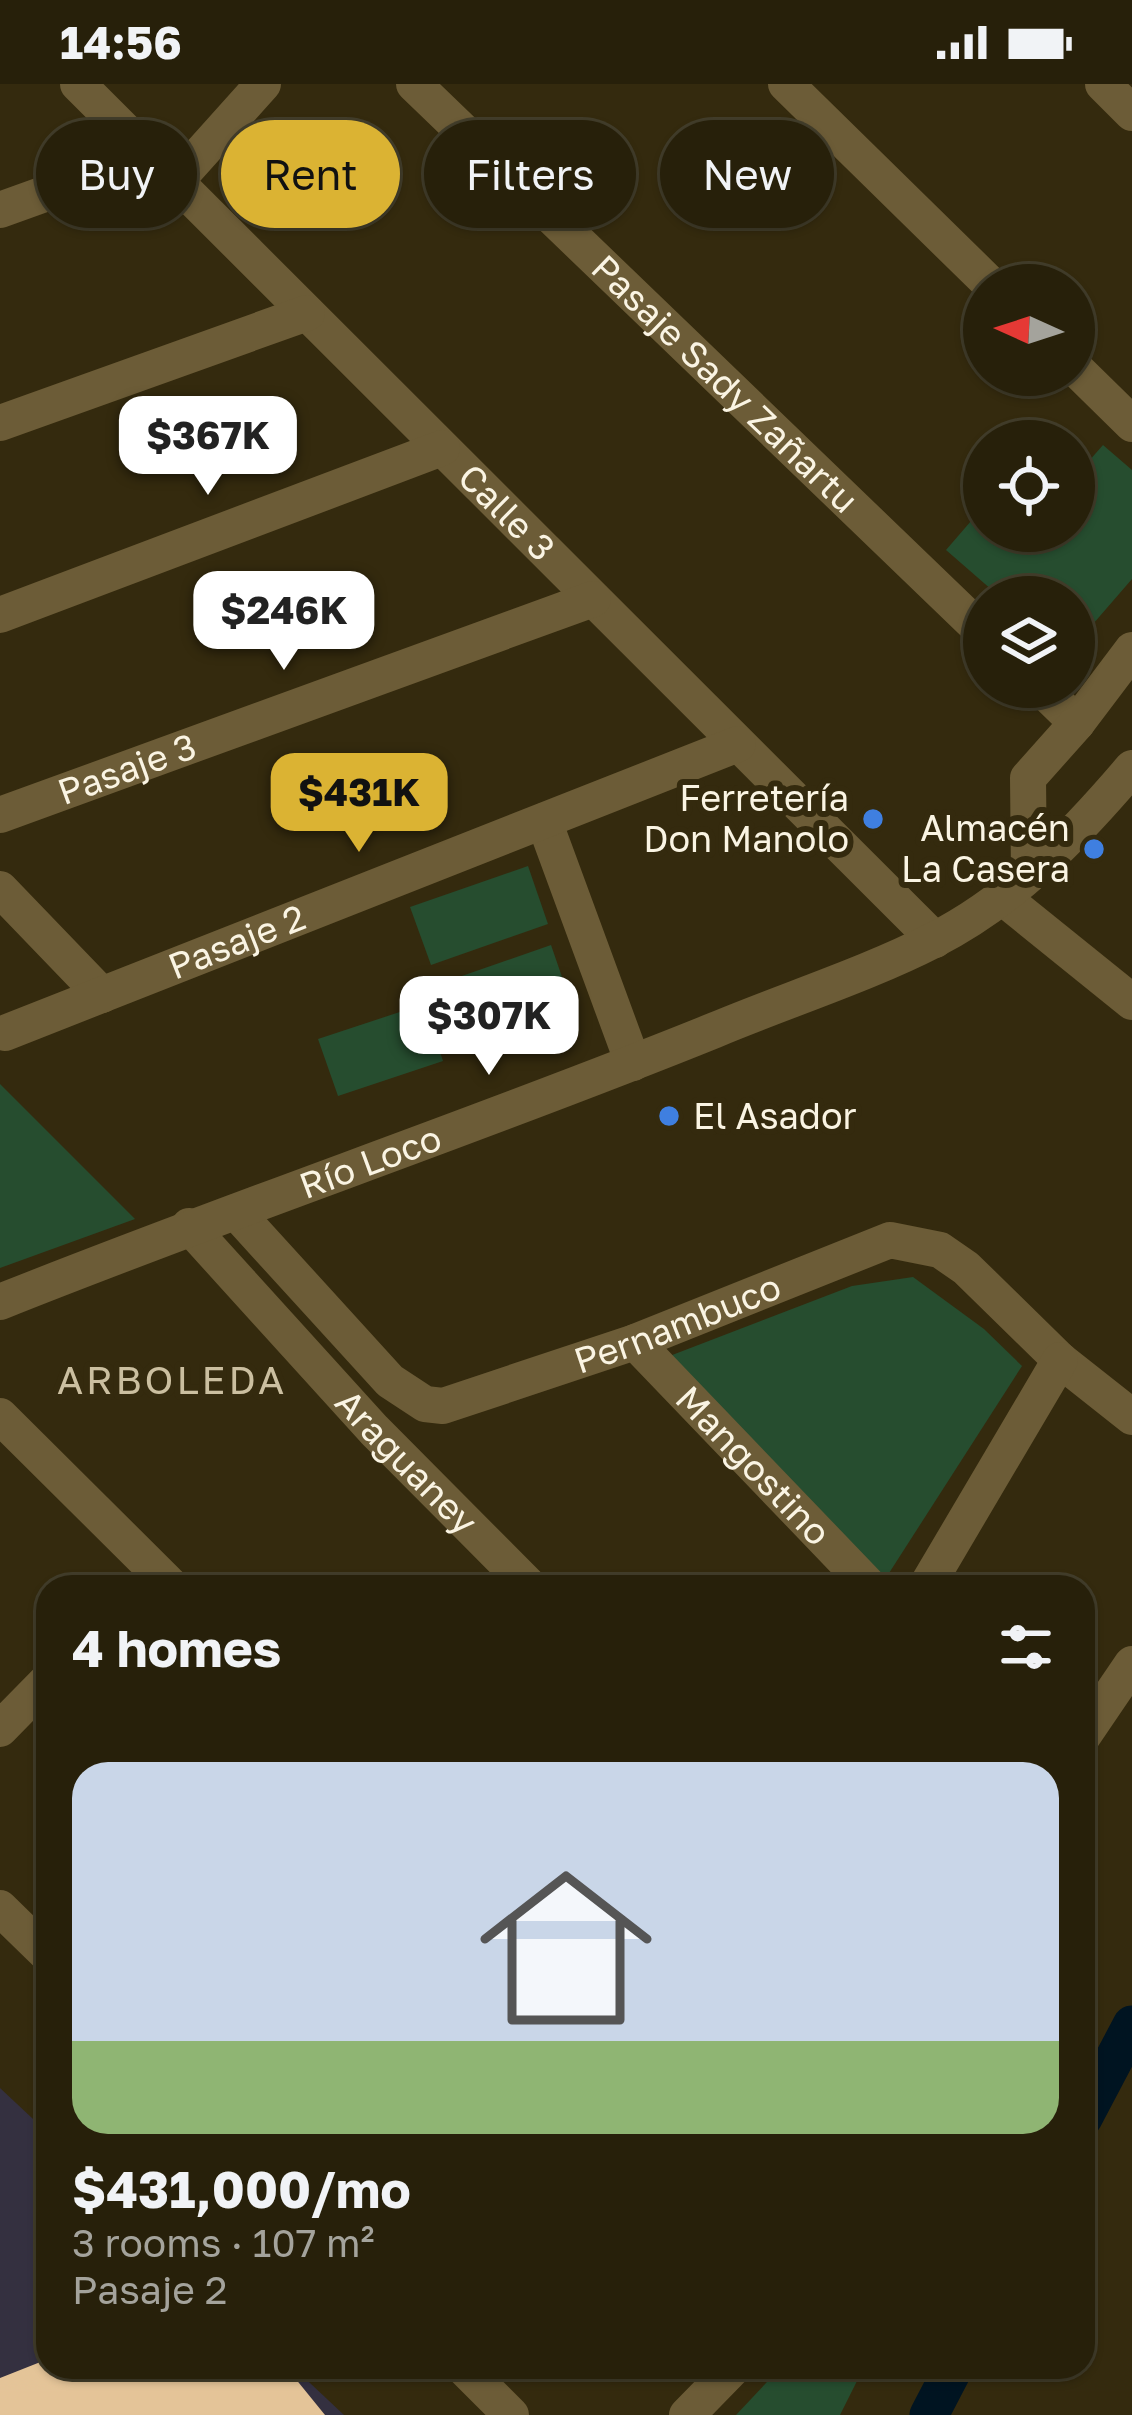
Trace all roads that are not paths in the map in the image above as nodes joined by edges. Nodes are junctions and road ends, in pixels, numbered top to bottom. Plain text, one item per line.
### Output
1 (78, 84) edge
2 (263, 84) edge
3 (414, 84) edge
4 (786, 84) edge
5 (1103, 84) edge
6 (1132, 113) edge
7 (114, 120) edge
8 (197, 140) edge
9 (36, 201) edge
10 (197, 203) edge
11 (0, 210) edge
12 (970, 264) edge
13 (308, 313) junction
14 (1095, 388) edge
15 (0, 422) edge
16 (1132, 424) edge
17 (442, 448) junction
18 (593, 599) junction
19 (963, 613) edge
20 (0, 615) edge
21 (1132, 650) edge
22 (1062, 708) edge
23 (1077, 723) junction
24 (738, 745) junction
25 (1132, 768) edge
26 (0, 815) edge
27 (544, 821) junction
28 (1015, 885) junction
29 (0, 890) edge
30 (934, 940) junction
31 (102, 995) junction
32 (1132, 1002) edge
33 (5, 1033) dead end
34 (633, 1063) junction
35 (236, 1212) junction
36 (189, 1226) junction
37 (0, 1302) edge
38 (635, 1342) junction
39 (1060, 1360) junction
40 (1132, 1417) edge
41 (8, 1439) edge
42 (149, 1575) edge
43 (518, 1575) edge
44 (858, 1575) edge
45 (933, 1575) edge
46 (1132, 1664) edge
47 (36, 1693) edge
48 (1095, 1718) edge
49 (0, 1729) edge
50 (0, 1908) edge
51 (36, 1942) edge
52 (475, 2379) edge
53 (722, 2379) edge
54 (511, 2415) edge
55 (687, 2415) edge

1 - 7 street, Calle 3
2 - 8 street
3 - 19 street, Pasaje Sady Zañartu
4 - 12 street
5 - 6 street
9 - 11 street
10 - 13 street, Calle 3
13 - 15 street
13 - 17 street, Calle 3
14 - 16 street
17 - 18 street, Calle 3
17 - 20 street
18 - 24 street, Calle 3
18 - 26 street, Pasaje 3
21 - 23 street
22 - 23 street
23 - 28 street
24 - 27 street, Pasaje 2
24 - 30 street, Calle 3
25 - 28 street, Río Loco
27 - 31 street, Pasaje 2
27 - 34 street
28 - 30 street, Río Loco
28 - 32 street
29 - 31 street
30 - 34 street, Río Loco
31 - 33 street, Pasaje 2
34 - 35 street, Río Loco
35 - 36 street, Río Loco
35 - 38 street, Pernambuco
36 - 37 street, Río Loco
36 - 43 street, Araguaney
38 - 39 street, Pernambuco
38 - 44 street, Mangostino
39 - 40 street, Pernambuco
39 - 45 street
41 - 42 street
46 - 48 street
47 - 49 street
50 - 51 street
52 - 54 street
53 - 55 street

